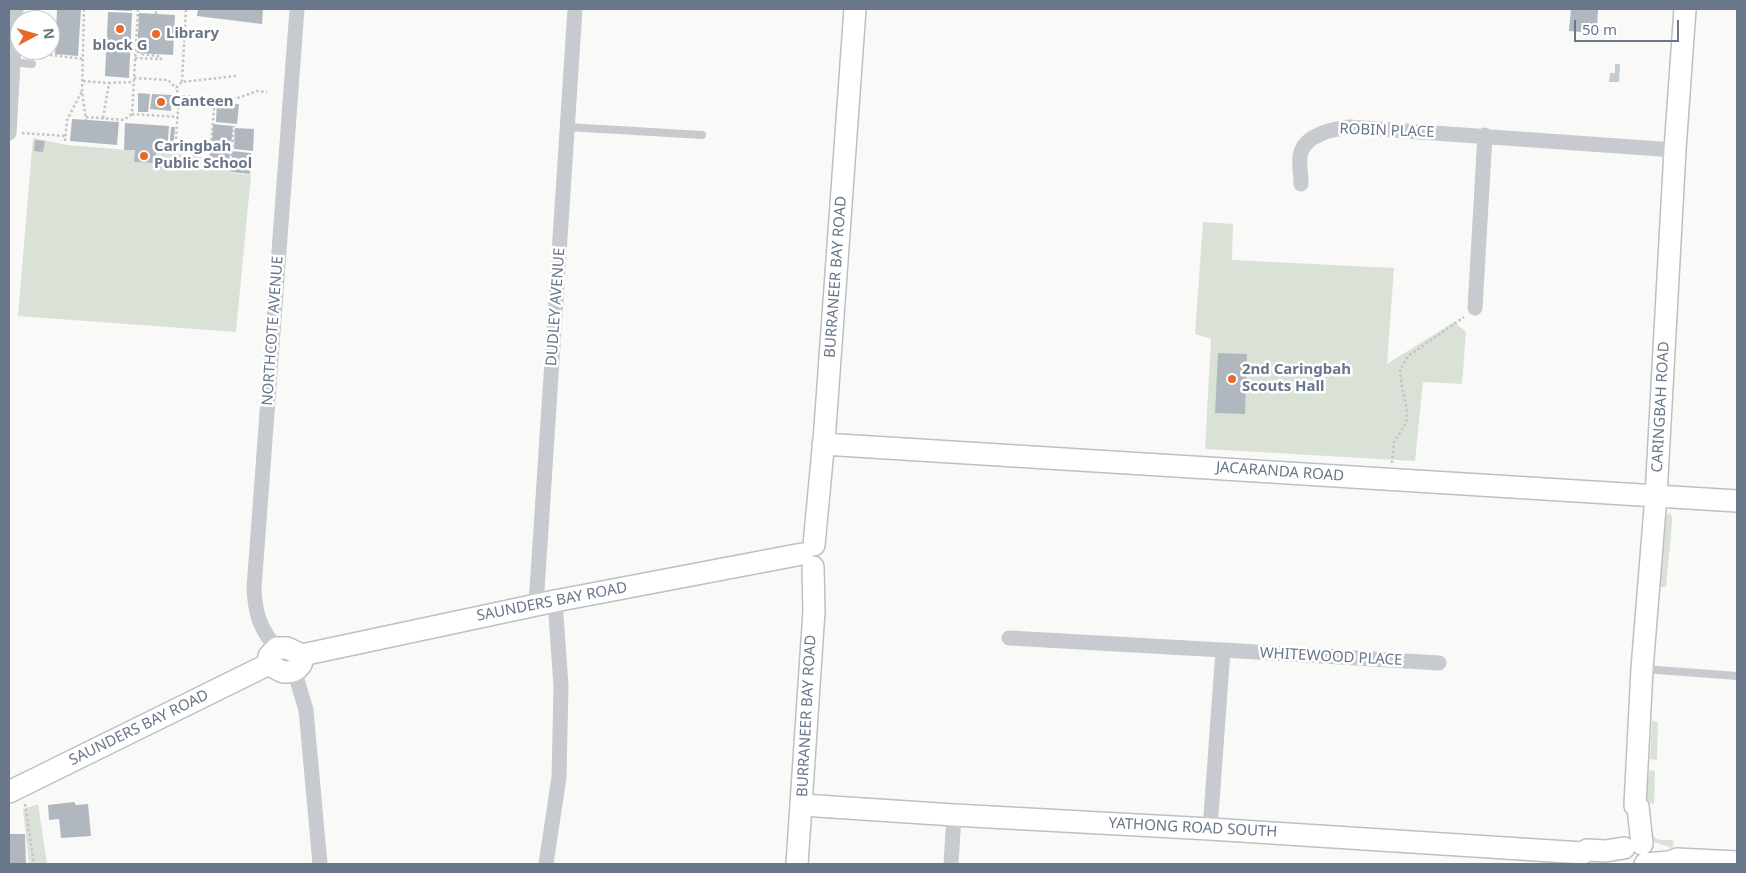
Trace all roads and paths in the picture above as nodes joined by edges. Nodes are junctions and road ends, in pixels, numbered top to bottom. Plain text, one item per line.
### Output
1 (16, 9) edge
2 (84, 9) edge
3 (138, 9) edge
4 (156, 9) edge
5 (186, 9) edge
6 (297, 9) edge
7 (575, 9) edge
8 (855, 9) edge
9 (1685, 9) edge
10 (156, 14) dead end
11 (140, 53) dead end
12 (60, 56) edge
13 (134, 58) junction
14 (83, 59) junction
15 (13, 62) junction
16 (32, 64) dead end
17 (236, 76) dead end
18 (134, 78) junction
19 (83, 81) junction
20 (134, 82) junction
21 (182, 82) junction
22 (109, 83) junction
23 (176, 88) junction
24 (82, 90) junction
25 (267, 92) dead end
26 (179, 96) junction
27 (215, 98) junction
28 (132, 114) junction
29 (103, 118) junction
30 (178, 118) junction
31 (234, 126) dead end
32 (568, 127) junction
33 (16, 133) edge
34 (702, 135) dead end
35 (66, 136) junction
36 (1485, 136) junction
37 (176, 139) dead end
38 (65, 141) dead end
39 (232, 147) junction
40 (1675, 150) junction
41 (230, 168) dead end
42 (1301, 184) dead end
43 (1475, 308) joint
44 (824, 444) junction
45 (1390, 479) junction
46 (1656, 496) junction
47 (1737, 501) edge
48 (810, 555) junction
49 (545, 603) junction
50 (1009, 638) dead end
51 (1223, 650) junction
52 (273, 656) junction
53 (298, 663) junction
54 (1439, 663) dead end
55 (1642, 669) junction
56 (1737, 676) edge
57 (14, 790) edge
58 (802, 805) junction
59 (954, 815) junction
60 (1210, 828) junction
61 (1635, 855) edge
62 (1737, 862) edge
63 (34, 864) edge
64 (320, 864) edge
65 (546, 864) edge
66 (797, 864) edge
67 (951, 864) edge

1 - 15 street
2 - 14 path
3 - 13 path
4 - 10 path
5 - 21 path
6 - 52 street, NORTHCOTE AVENUE
7 - 32 street, DUDLEY AVENUE
8 - 44 street, BURRANEER BAY ROAD
9 - 40 street, CARINGBAH ROAD
11 - 13 path
12 - 14 path
13 - 18 path
14 - 19 path
15 - 16 lane
15 - 33 street
17 - 21 path
18 - 20 path
18 - 23 path
19 - 22 path
19 - 24 path
20 - 22 path
20 - 28 path
21 - 23 path
22 - 29 path
23 - 26 path
24 - 29 path
24 - 35 path
25 - 27 path
26 - 27 path
26 - 30 path
27 - 39 path
28 - 29 path
28 - 30 path
30 - 37 path
31 - 39 path
32 - 34 lane
32 - 49 street, DUDLEY AVENUE
33 - 35 path
35 - 38 path
36 - 40 street, ROBIN PLACE
36 - 42 street, ROBIN PLACE
36 - 43 street
39 - 41 path
40 - 46 street, CARINGBAH ROAD
43 - 45 path
44 - 45 street, JACARANDA ROAD
44 - 48 street, BURRANEER BAY ROAD
45 - 46 street, JACARANDA ROAD
46 - 47 street, JACARANDA ROAD
46 - 55 street, CARINGBAH ROAD
48 - 49 street, SAUNDERS BAY ROAD
48 - 58 street, BURRANEER BAY ROAD
49 - 53 street, SAUNDERS BAY ROAD
49 - 65 street, DUDLEY AVENUE
50 - 51 street, WHITEWOOD PLACE
51 - 54 street, WHITEWOOD PLACE
51 - 60 street
52 - 53 street
52 - 57 street, SAUNDERS BAY ROAD
53 - 64 street
55 - 56 lane
55 - 61 street, CARINGBAH ROAD
57 - 63 path
58 - 59 street, YATHONG ROAD SOUTH
58 - 66 street, BURRANEER BAY ROAD
59 - 60 street, YATHONG ROAD SOUTH
59 - 67 street
60 - 61 street, YATHONG ROAD SOUTH
61 - 62 street, YATHONG ROAD SOUTH

